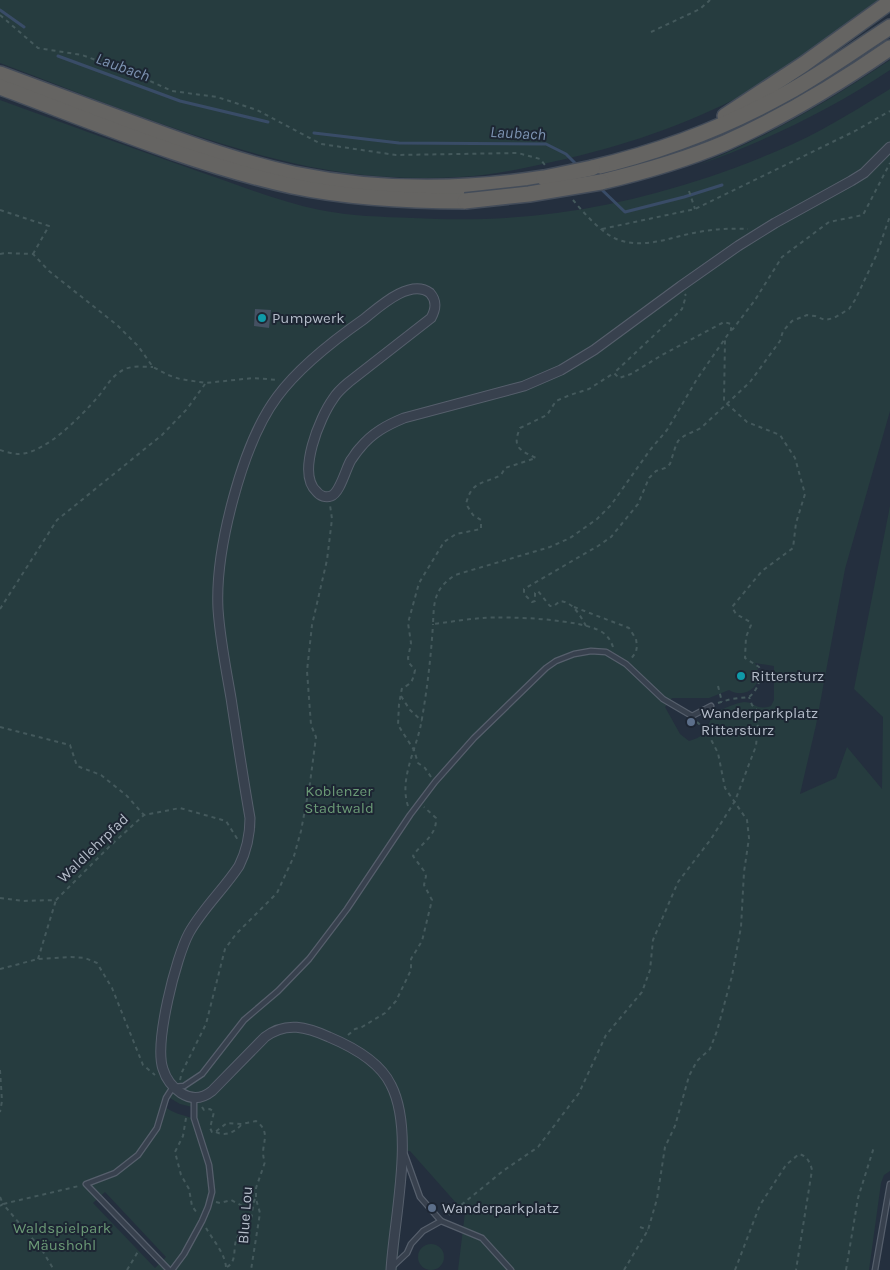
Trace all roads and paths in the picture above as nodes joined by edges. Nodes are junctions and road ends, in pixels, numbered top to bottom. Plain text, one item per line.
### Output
1 (710, 0) edge
2 (890, 2) edge
3 (0, 15) edge
4 (890, 26) edge
5 (651, 32) dead end
6 (890, 48) edge
7 (0, 74) edge
8 (0, 87) edge
9 (890, 111) edge
10 (703, 133) junction
11 (890, 147) edge
12 (890, 164) edge
13 (546, 167) dead end
14 (689, 191) dead end
15 (570, 196) dead end
16 (695, 209) junction
17 (0, 210) edge
18 (890, 216) edge
19 (764, 229) junction
20 (602, 230) junction
21 (0, 254) edge
22 (33, 254) junction
23 (681, 286) junction
24 (731, 330) junction
25 (725, 338) junction
26 (154, 367) junction
27 (614, 373) junction
28 (206, 383) junction
29 (287, 384) junction
30 (727, 404) junction
31 (0, 450) edge
32 (329, 497) junction
33 (574, 607) junction
34 (0, 609) edge
35 (433, 624) junction
36 (586, 626) junction
37 (611, 654) junction
38 (626, 664) junction
39 (718, 686) dead end
40 (401, 696) junction
41 (749, 696) junction
42 (711, 706) dead end
43 (692, 716) junction
44 (422, 721) junction
45 (0, 726) edge
46 (414, 750) junction
47 (435, 782) junction
48 (735, 801) junction
49 (419, 803) junction
50 (144, 815) junction
51 (410, 815) junction
52 (230, 828) dead end
53 (0, 898) edge
54 (56, 900) junction
55 (38, 959) junction
56 (0, 969) edge
57 (340, 1042) junction
58 (0, 1070) edge
59 (173, 1085) junction
60 (194, 1098) junction
61 (0, 1112) edge
62 (242, 1124) junction
63 (215, 1132) junction
64 (874, 1147) dead end
65 (402, 1154) junction
66 (86, 1184) junction
67 (890, 1184) edge
68 (0, 1197) edge
69 (256, 1199) junction
70 (210, 1200) junction
71 (3, 1204) junction
72 (0, 1206) edge
73 (887, 1209) edge
74 (252, 1212) junction
75 (202, 1221) junction
76 (441, 1221) junction
77 (640, 1227) dead end
78 (648, 1230) junction
79 (143, 1244) junction
80 (226, 1268) edge
81 (391, 1269) edge
82 (54, 1270) edge
83 (127, 1270) edge
84 (170, 1270) edge
85 (252, 1270) edge
86 (511, 1270) edge
87 (624, 1270) edge
88 (735, 1270) edge
89 (796, 1270) edge
90 (846, 1270) edge
91 (875, 1270) edge

1 - 5 path
2 - 10 highway
3 - 13 path
4 - 10 highway
6 - 8 highway, bridge
7 - 10 highway, bridge
9 - 16 path
11 - 19 street
12 - 24 path
14 - 16 path
15 - 20 path
16 - 20 path
17 - 22 path
18 - 30 path
19 - 20 path
19 - 23 street
21 - 22 path
22 - 26 path
23 - 27 path
23 - 32 street
24 - 25 path
24 - 27 path
25 - 30 path
25 - 35 path
26 - 28 path
26 - 31 path
27 - 40 path
28 - 29 path
28 - 34 path
29 - 32 street
29 - 59 street
30 - 33 path
30 - 41 path
32 - 59 path
33 - 36 path
33 - 38 path
35 - 36 path
35 - 44 path
36 - 37 path
37 - 38 lane
37 - 47 lane
38 - 43 lane
39 - 41 path
40 - 44 path
40 - 46 path
41 - 48 path
42 - 43 lane
43 - 48 path
44 - 46 path
45 - 50 path, Waldlehrpfad
46 - 47 path
46 - 51 path
47 - 49 lane
48 - 76 path
48 - 78 path
49 - 51 lane
49 - 57 path
50 - 52 path, Waldlehrpfad
50 - 54 path, Waldlehrpfad
51 - 59 lane
53 - 54 path, Waldlehrpfad
54 - 55 path
55 - 56 path
55 - 59 path
57 - 60 street
57 - 65 street
58 - 61 path
59 - 60 street
59 - 66 lane
60 - 63 path
60 - 70 lane
60 - 75 path
62 - 63 path, Blue Lou
62 - 63 path
62 - 69 path, Blue Lou
64 - 90 path
65 - 76 lane
65 - 81 street
66 - 71 path
66 - 79 lane
67 - 73 lane
68 - 71 path
69 - 74 path
69 - 85 path, Blue Lou
70 - 74 path
70 - 75 lane
71 - 72 path
71 - 82 path
73 - 91 lane
74 - 80 path
75 - 80 path
75 - 84 lane
76 - 81 lane
76 - 86 lane
77 - 78 path
78 - 87 path
79 - 83 path
79 - 84 lane
88 - 89 path

